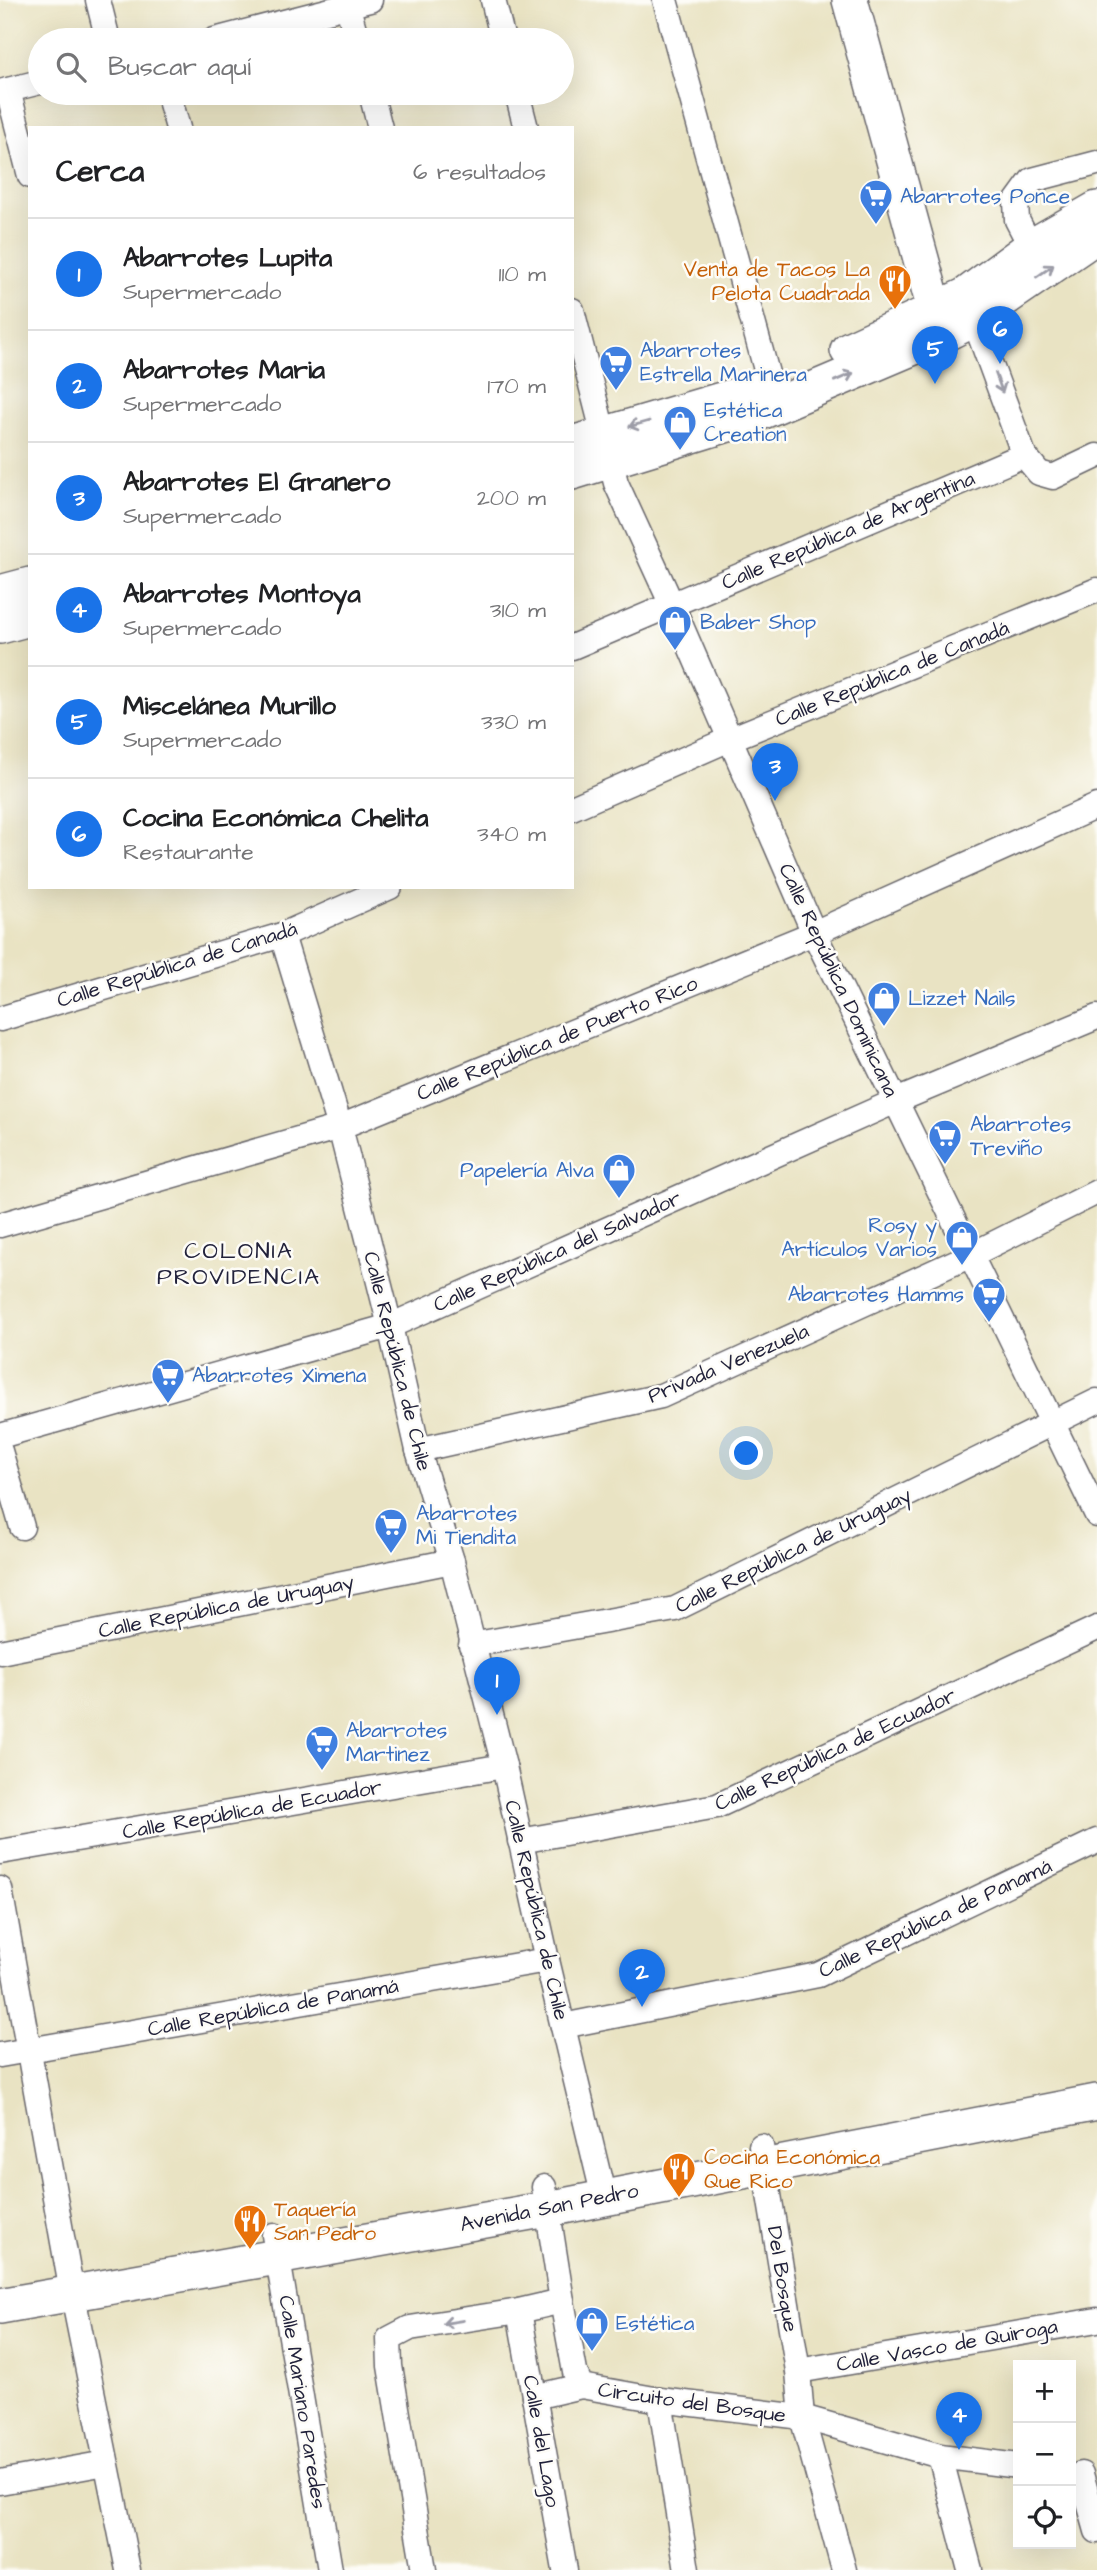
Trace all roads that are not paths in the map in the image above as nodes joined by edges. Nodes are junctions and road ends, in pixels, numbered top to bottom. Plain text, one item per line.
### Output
1 (98, 0) edge
2 (493, 0) edge
3 (665, 0) edge
4 (850, 0) edge
5 (355, 2) edge
6 (105, 28) edge
7 (259, 28) edge
8 (356, 28) edge
9 (500, 28) edge
10 (28, 85) edge
11 (4, 91) edge
12 (171, 105) edge
13 (374, 105) edge
14 (520, 105) edge
15 (177, 126) edge
16 (379, 126) edge
17 (525, 126) edge
18 (1097, 163) edge
19 (28, 169) edge
20 (1097, 209) edge
21 (1097, 236) edge
22 (1031, 247) junction
23 (970, 307) junction
24 (574, 321) edge
25 (938, 323) junction
26 (773, 396) junction
27 (596, 447) edge
28 (1024, 455) junction
29 (1097, 456) edge
30 (574, 470) edge
31 (28, 586) edge
32 (1097, 590) edge
33 (0, 593) edge
34 (672, 605) junction
35 (28, 619) edge
36 (0, 626) edge
37 (574, 646) edge
38 (730, 739) junction
39 (1097, 806) edge
40 (574, 807) edge
41 (386, 889) edge
42 (814, 933) junction
43 (282, 935) junction
44 (1097, 1017) edge
45 (0, 1019) edge
46 (896, 1101) junction
47 (340, 1127) junction
48 (1097, 1192) edge
49 (0, 1225) edge
50 (971, 1255) junction
51 (390, 1326) junction
52 (1097, 1401) edge
53 (1052, 1423) junction
54 (0, 1436) edge
55 (418, 1450) junction
56 (0, 1451) edge
57 (1097, 1515) edge
58 (22, 1527) dead end
59 (452, 1561) junction
60 (1097, 1628) edge
61 (471, 1645) junction
62 (0, 1652) edge
63 (504, 1766) junction
64 (520, 1841) junction
65 (1097, 1841) edge
66 (0, 1852) edge
67 (0, 1889) edge
68 (547, 1959) junction
69 (563, 2026) junction
70 (28, 2050) junction
71 (0, 2055) edge
72 (1097, 2085) edge
73 (1097, 2102) edge
74 (763, 2155) junction
75 (601, 2187) junction
76 (546, 2198) junction
77 (276, 2245) junction
78 (70, 2285) junction
79 (0, 2288) edge
80 (562, 2301) junction
81 (0, 2306) edge
82 (519, 2312) junction
83 (1097, 2320) edge
84 (798, 2371) junction
85 (581, 2386) junction
86 (534, 2397) junction
87 (660, 2400) junction
88 (803, 2417) junction
89 (940, 2456) junction
90 (106, 2463) junction
91 (1013, 2465) edge
92 (1083, 2475) edge
93 (0, 2482) edge
94 (1097, 2531) edge
95 (128, 2570) edge
96 (330, 2570) edge
97 (424, 2570) edge
98 (565, 2570) edge
99 (687, 2570) edge
100 (844, 2570) edge
101 (970, 2570) edge

1 - 6 street
2 - 9 street
3 - 26 street
4 - 25 main road
5 - 7 street
5 - 8 street
10 - 11 street
11 - 19 street
12 - 15 street
13 - 16 street
14 - 17 street
18 - 22 street
20 - 22 main road
23 -> 21 main road
22 - 23 main road
23 - 25 main road
23 -> 28 street
24 - 27 street, Calle República Dominicana
25 - 26 main road
26 - 27 main road
27 - 30 main road
27 - 34 street, Calle República Dominicana
28 - 29 street
28 - 34 street, Calle República de Argentina
31 - 33 main road
32 - 38 street, Calle República de Canadá
34 - 37 street, Calle República de Argentina
34 - 38 street, Calle República Dominicana
35 - 36 main road
38 - 40 street, Calle República de Canadá
38 - 42 street, Calle República Dominicana
39 - 42 street, Calle República de Puerto Rico
41 - 43 street, Calle República de Canadá
42 - 46 street, Calle República Dominicana
42 - 47 street, Calle República de Puerto Rico
43 - 45 street, Calle República de Canadá
43 - 47 street, Calle República de Chile
44 - 46 street, Calle República del Salvador
46 - 50 street, Calle República Dominicana
46 - 51 street, Calle República del Salvador
47 - 49 street, Calle República de Puerto Rico
47 - 51 street, Calle República de Chile
48 - 50 street, Privada Venezuela
50 - 53 street, Calle República Dominicana
50 - 55 street, Privada Venezuela
51 - 54 street, Calle República del Salvador
51 - 55 street, Calle República de Chile
52 - 53 street, Calle República de Uruguay
53 - 57 street, Calle República Dominicana
53 - 61 street, Calle República de Uruguay
55 - 59 street, Calle República de Chile
56 - 58 street
59 - 61 street, Calle República de Chile
59 - 62 street, Calle República de Uruguay
60 - 64 street, Calle República de Ecuador
61 - 63 street, Calle República de Chile
63 - 64 street, Calle República de Chile
63 - 66 street, Calle República de Ecuador
64 - 68 street, Calle República de Chile
65 - 69 street, Calle República de Panamá
67 - 70 street
68 - 69 street, Calle República de Chile
68 - 70 street, Calle República de Panamá
69 - 75 street, Calle República de Chile
70 - 71 street, Calle República de Panamá
70 - 78 street
72 - 74 main road, Avenida San Pedro
73 - 74 main road, Avenida San Pedro
74 - 75 main road, Avenida San Pedro
74 - 84 street, Del Bosque
75 - 76 main road, Avenida San Pedro
76 - 77 main road, Avenida San Pedro
76 - 80 street, Circuito del Bosque
77 - 78 main road, Avenida San Pedro
77 - 96 street, Calle Mariano Paredes
78 - 79 main road, Avenida San Pedro
78 - 81 main road, Avenida San Pedro
78 - 90 street
80 - 82 street
80 - 85 street, Circuito del Bosque
82 - 86 street, Calle del Lago
82 -> 97 street
83 - 84 street, Calle Vasco de Quiroga
84 - 88 street, Circuito del Bosque
85 - 86 street, Circuito del Bosque
85 - 87 street, Circuito del Bosque
86 - 98 street, Calle del Lago
87 - 88 street, Circuito del Bosque
87 - 99 street
88 - 89 street, Circuito del Bosque
88 - 100 street, Circuito del Bosque
89 - 91 street, Circuito del Bosque
89 - 101 street
90 - 93 street
90 - 95 street
92 - 94 street

